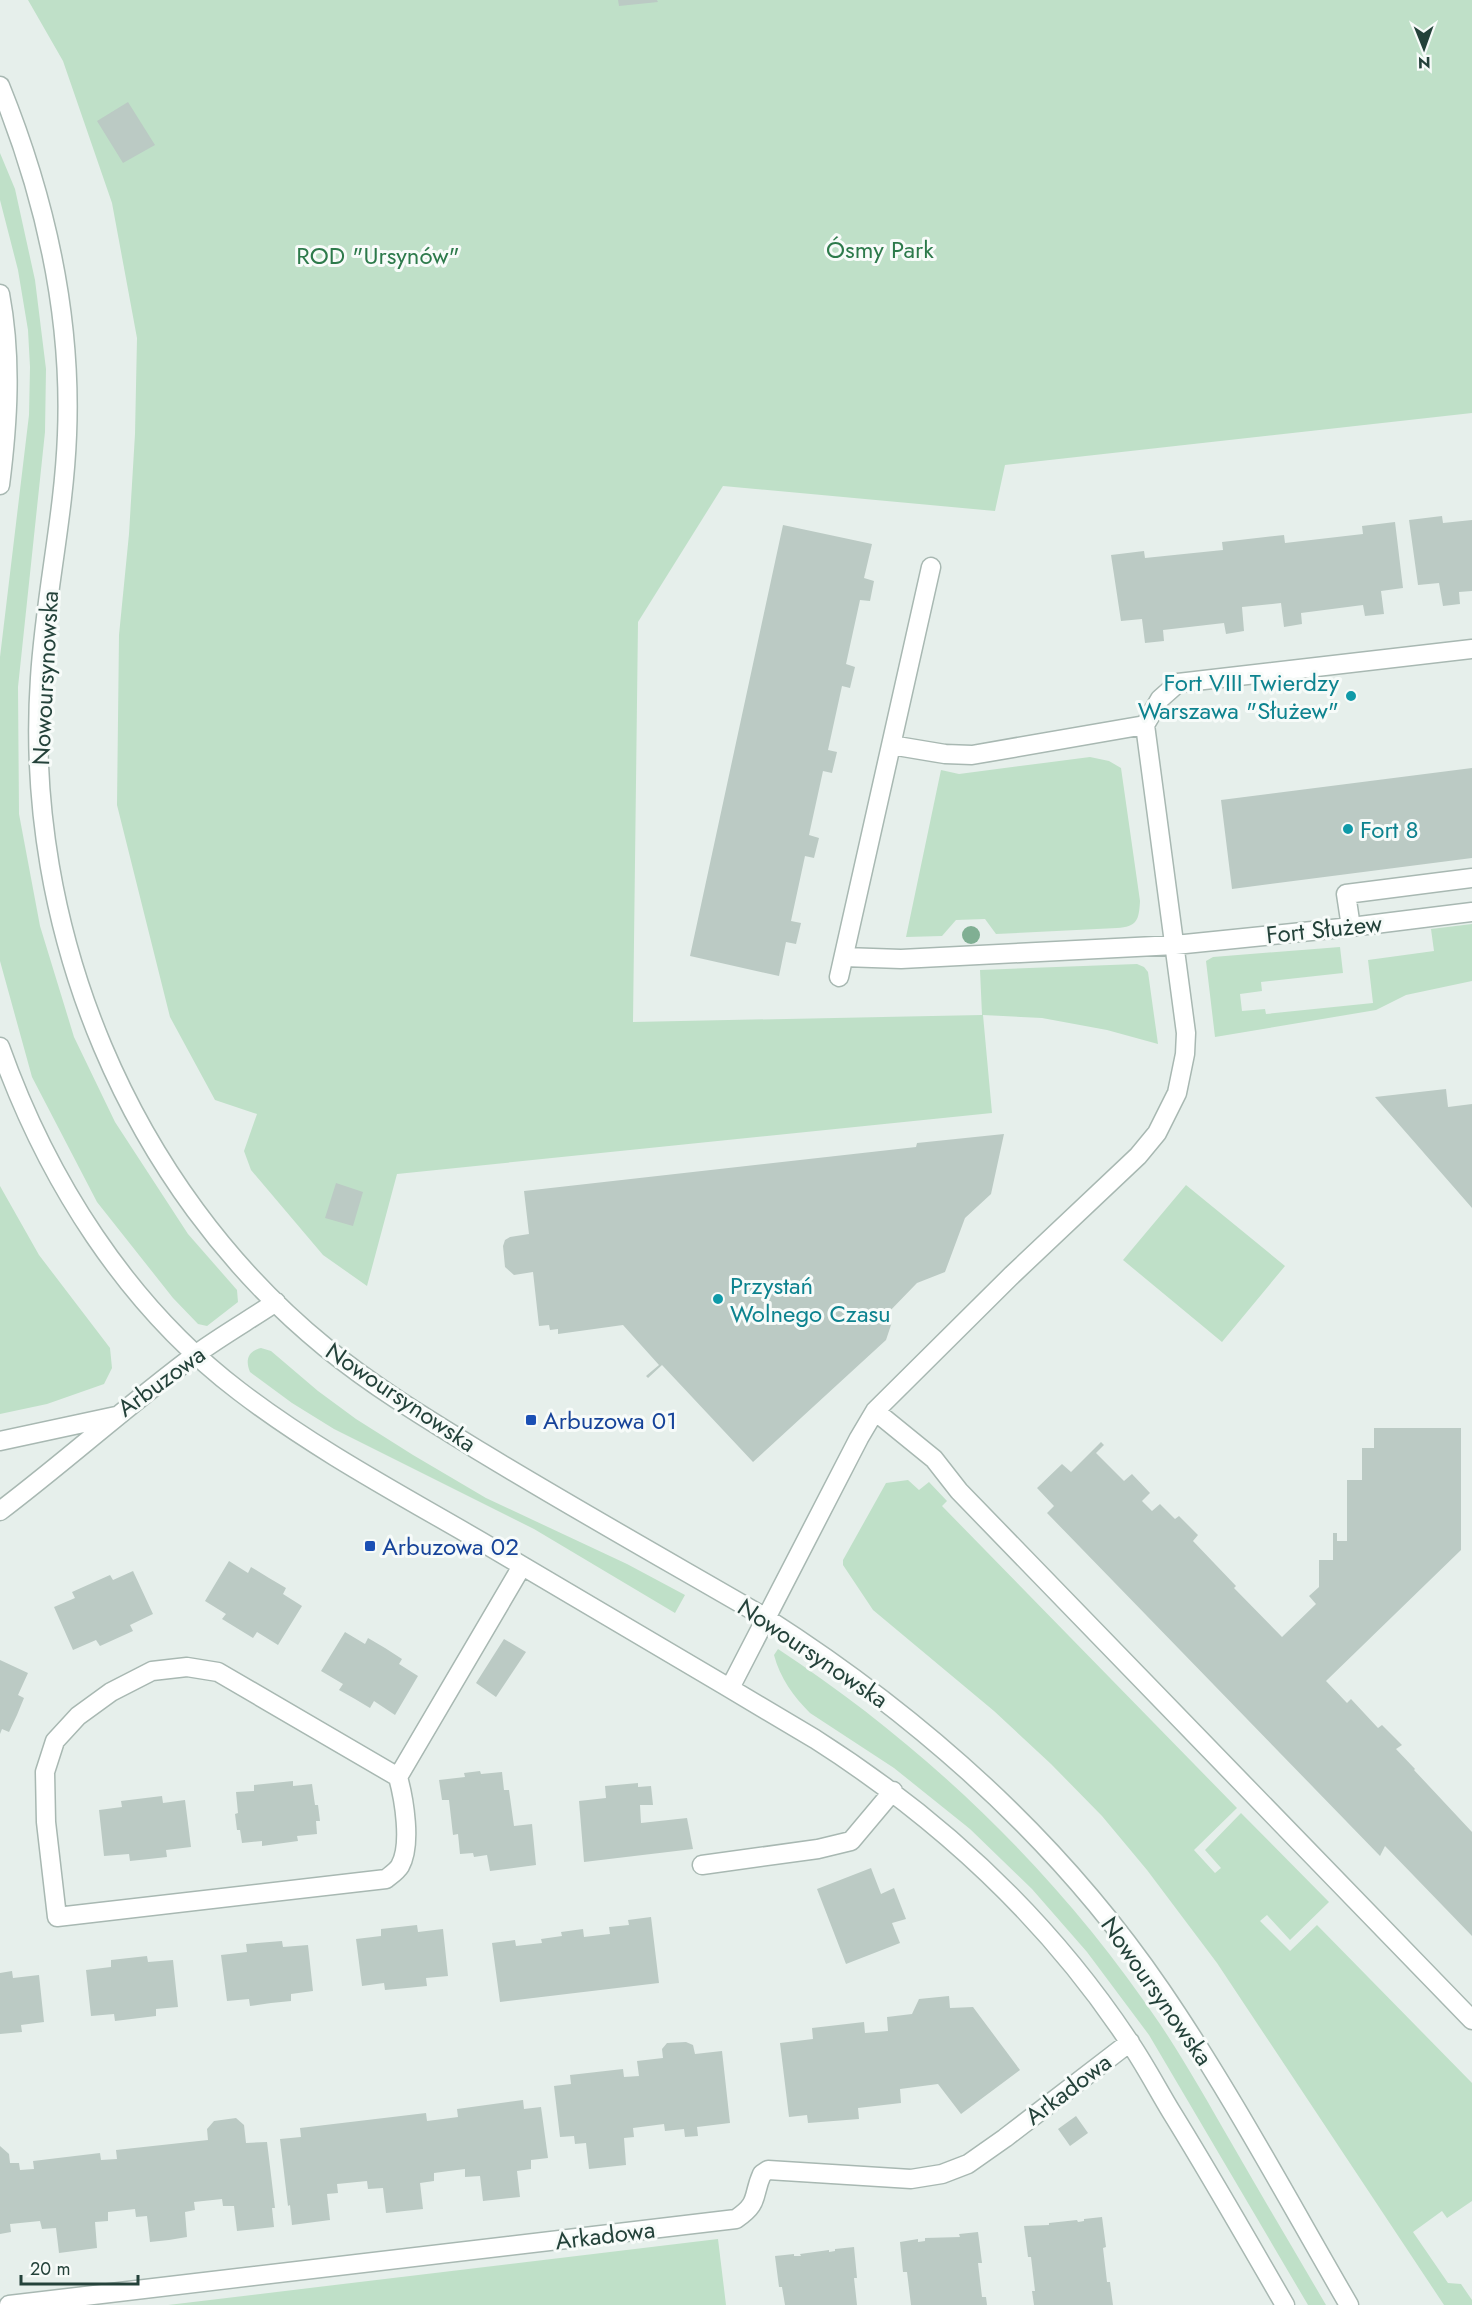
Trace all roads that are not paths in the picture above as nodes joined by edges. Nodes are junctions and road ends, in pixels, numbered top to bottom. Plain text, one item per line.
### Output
1 (0, 86) edge
2 (0, 294) edge
3 (0, 485) edge
4 (931, 567) dead end
5 (1472, 649) edge
6 (1145, 725) junction
7 (891, 745) junction
8 (1472, 878) edge
9 (1472, 912) edge
10 (1351, 927) junction
11 (1175, 945) junction
12 (844, 957) junction
13 (839, 977) dead end
14 (0, 1047) edge
15 (276, 1302) junction
16 (197, 1354) junction
17 (875, 1411) junction
18 (120, 1415) junction
19 (0, 1442) edge
20 (0, 1511) edge
21 (522, 1566) junction
22 (766, 1618) junction
23 (730, 1688) junction
24 (398, 1776) junction
25 (893, 1791) junction
26 (702, 1865) dead end
27 (1472, 2020) edge
28 (1130, 2042) junction
29 (9, 2305) edge
30 (1285, 2305) edge
31 (1349, 2305) edge

1 - 15 street, Nowoursynowska
2 - 3 street
4 - 7 street
5 - 6 street
6 - 7 street
6 - 11 street
7 - 12 street
8 - 10 street
9 - 10 street, Fort Służew
10 - 11 street, Fort Służew
11 - 12 street, Fort Służew
11 - 17 street
12 - 13 street
14 - 16 street
15 - 16 street, Arbuzowa
15 - 22 street, Nowoursynowska
16 - 18 street, Arbuzowa
16 - 21 street
17 - 22 street
17 - 27 street
18 - 19 street, Arbuzowa
18 - 20 street
21 - 23 street
21 - 24 street
22 - 23 street
22 - 31 street, Nowoursynowska
23 - 25 street
24 - 24 street
25 - 26 street
25 - 28 street
28 - 29 street, Arkadowa
28 - 30 street

